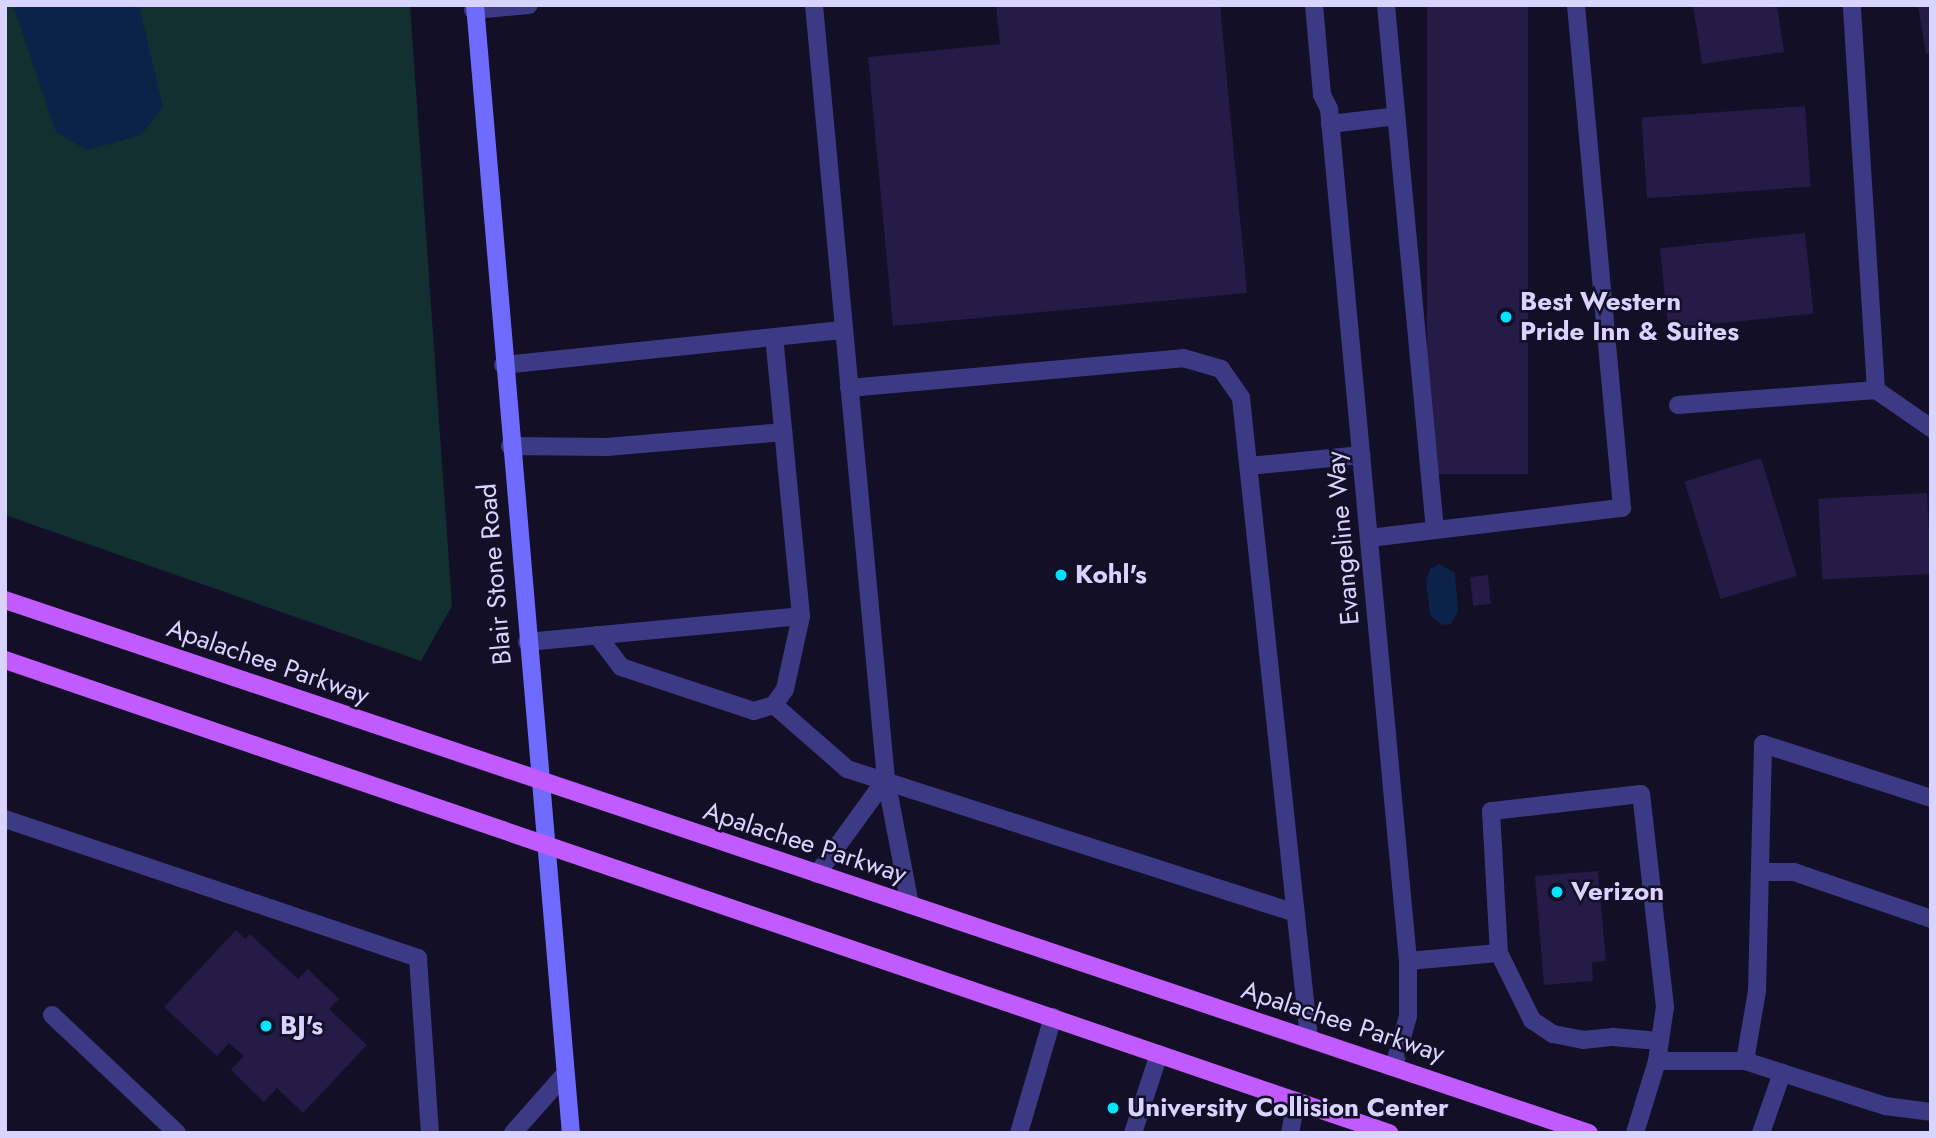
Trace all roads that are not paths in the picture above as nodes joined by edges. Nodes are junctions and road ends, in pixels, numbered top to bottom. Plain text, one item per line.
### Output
1 (529, 5) edge
2 (814, 5) edge
3 (1314, 5) edge
4 (1387, 5) edge
5 (1576, 5) edge
6 (1852, 5) edge
7 (472, 7) edge
8 (1397, 116) junction
9 (1330, 124) junction
10 (844, 330) junction
11 (774, 337) junction
12 (503, 365) junction
13 (849, 388) junction
14 (1876, 390) junction
15 (1678, 405) dead end
16 (1931, 428) edge
17 (783, 432) junction
18 (510, 446) junction
19 (1361, 455) junction
20 (1249, 466) junction
21 (1435, 530) junction
22 (1369, 538) junction
23 (5, 600) edge
24 (802, 616) junction
25 (597, 635) junction
26 (527, 642) junction
27 (5, 660) edge
28 (774, 705) junction
29 (886, 779) junction
30 (539, 782) junction
31 (1931, 798) edge
32 (5, 819) edge
33 (545, 843) junction
34 (1760, 872) junction
35 (817, 874) junction
36 (910, 905) junction
37 (1295, 913) junction
38 (1931, 919) edge
39 (1499, 953) junction
40 (1408, 961) junction
41 (52, 1015) dead end
42 (1053, 1017) junction
43 (1308, 1038) junction
44 (1660, 1041) junction
45 (1159, 1054) junction
46 (1657, 1061) junction
47 (1745, 1061) junction
48 (1394, 1066) junction
49 (1782, 1073) junction
50 (565, 1074) junction
51 (1296, 1101) junction
52 (1931, 1112) edge
53 (177, 1133) edge
54 (430, 1133) edge
55 (513, 1133) edge
56 (571, 1133) edge
57 (1019, 1133) edge
58 (1133, 1133) edge
59 (1290, 1133) edge
60 (1389, 1133) edge
61 (1589, 1133) edge
62 (1635, 1133) edge
63 (1761, 1133) edge

1 - 7 street
2 - 10 street
3 - 9 street, Evangeline Way
4 - 8 street
5 - 21 street
6 - 14 street
7 - 12 main road, Blair Stone Road
8 - 9 street
8 - 21 street
9 - 19 street, Evangeline Way
10 - 11 street
10 - 13 street
11 - 12 street
11 - 17 street
12 - 18 main road, Blair Stone Road
13 - 20 street
13 - 29 street
14 - 15 street
14 - 16 street
17 - 18 street
17 - 24 street
18 - 26 main road, Blair Stone Road
19 - 20 street
19 - 22 street, Evangeline Way
20 - 37 street
21 - 22 street
22 - 40 street, Evangeline Way
23 - 30 main road, Apalachee Parkway
24 - 25 street
24 - 28 street
25 - 26 street
25 - 28 street
26 - 30 main road, Blair Stone Road
27 - 33 main road
28 - 29 street
29 - 35 street
29 - 36 street
29 - 37 street
30 - 33 main road, Blair Stone Road
30 - 35 main road, Apalachee Parkway
31 - 34 street
32 - 54 street
33 - 42 main road
33 - 50 main road, Blair Stone Road
34 - 38 street
34 - 47 street
35 - 36 main road, Apalachee Parkway
36 - 43 main road, Apalachee Parkway
37 - 43 street
39 - 40 street
39 - 44 street
39 - 44 street
40 - 48 street, Evangeline Way
41 - 53 street
42 - 45 main road
42 - 57 street
43 - 48 main road, Apalachee Parkway
44 - 46 street
45 - 51 main road
45 - 58 street
46 - 47 street
46 - 62 street
47 - 49 street
48 - 61 main road, Apalachee Parkway
49 - 52 street
49 - 63 street
50 - 55 street
50 - 56 main road, Blair Stone Road
51 - 59 street
51 - 60 main road

